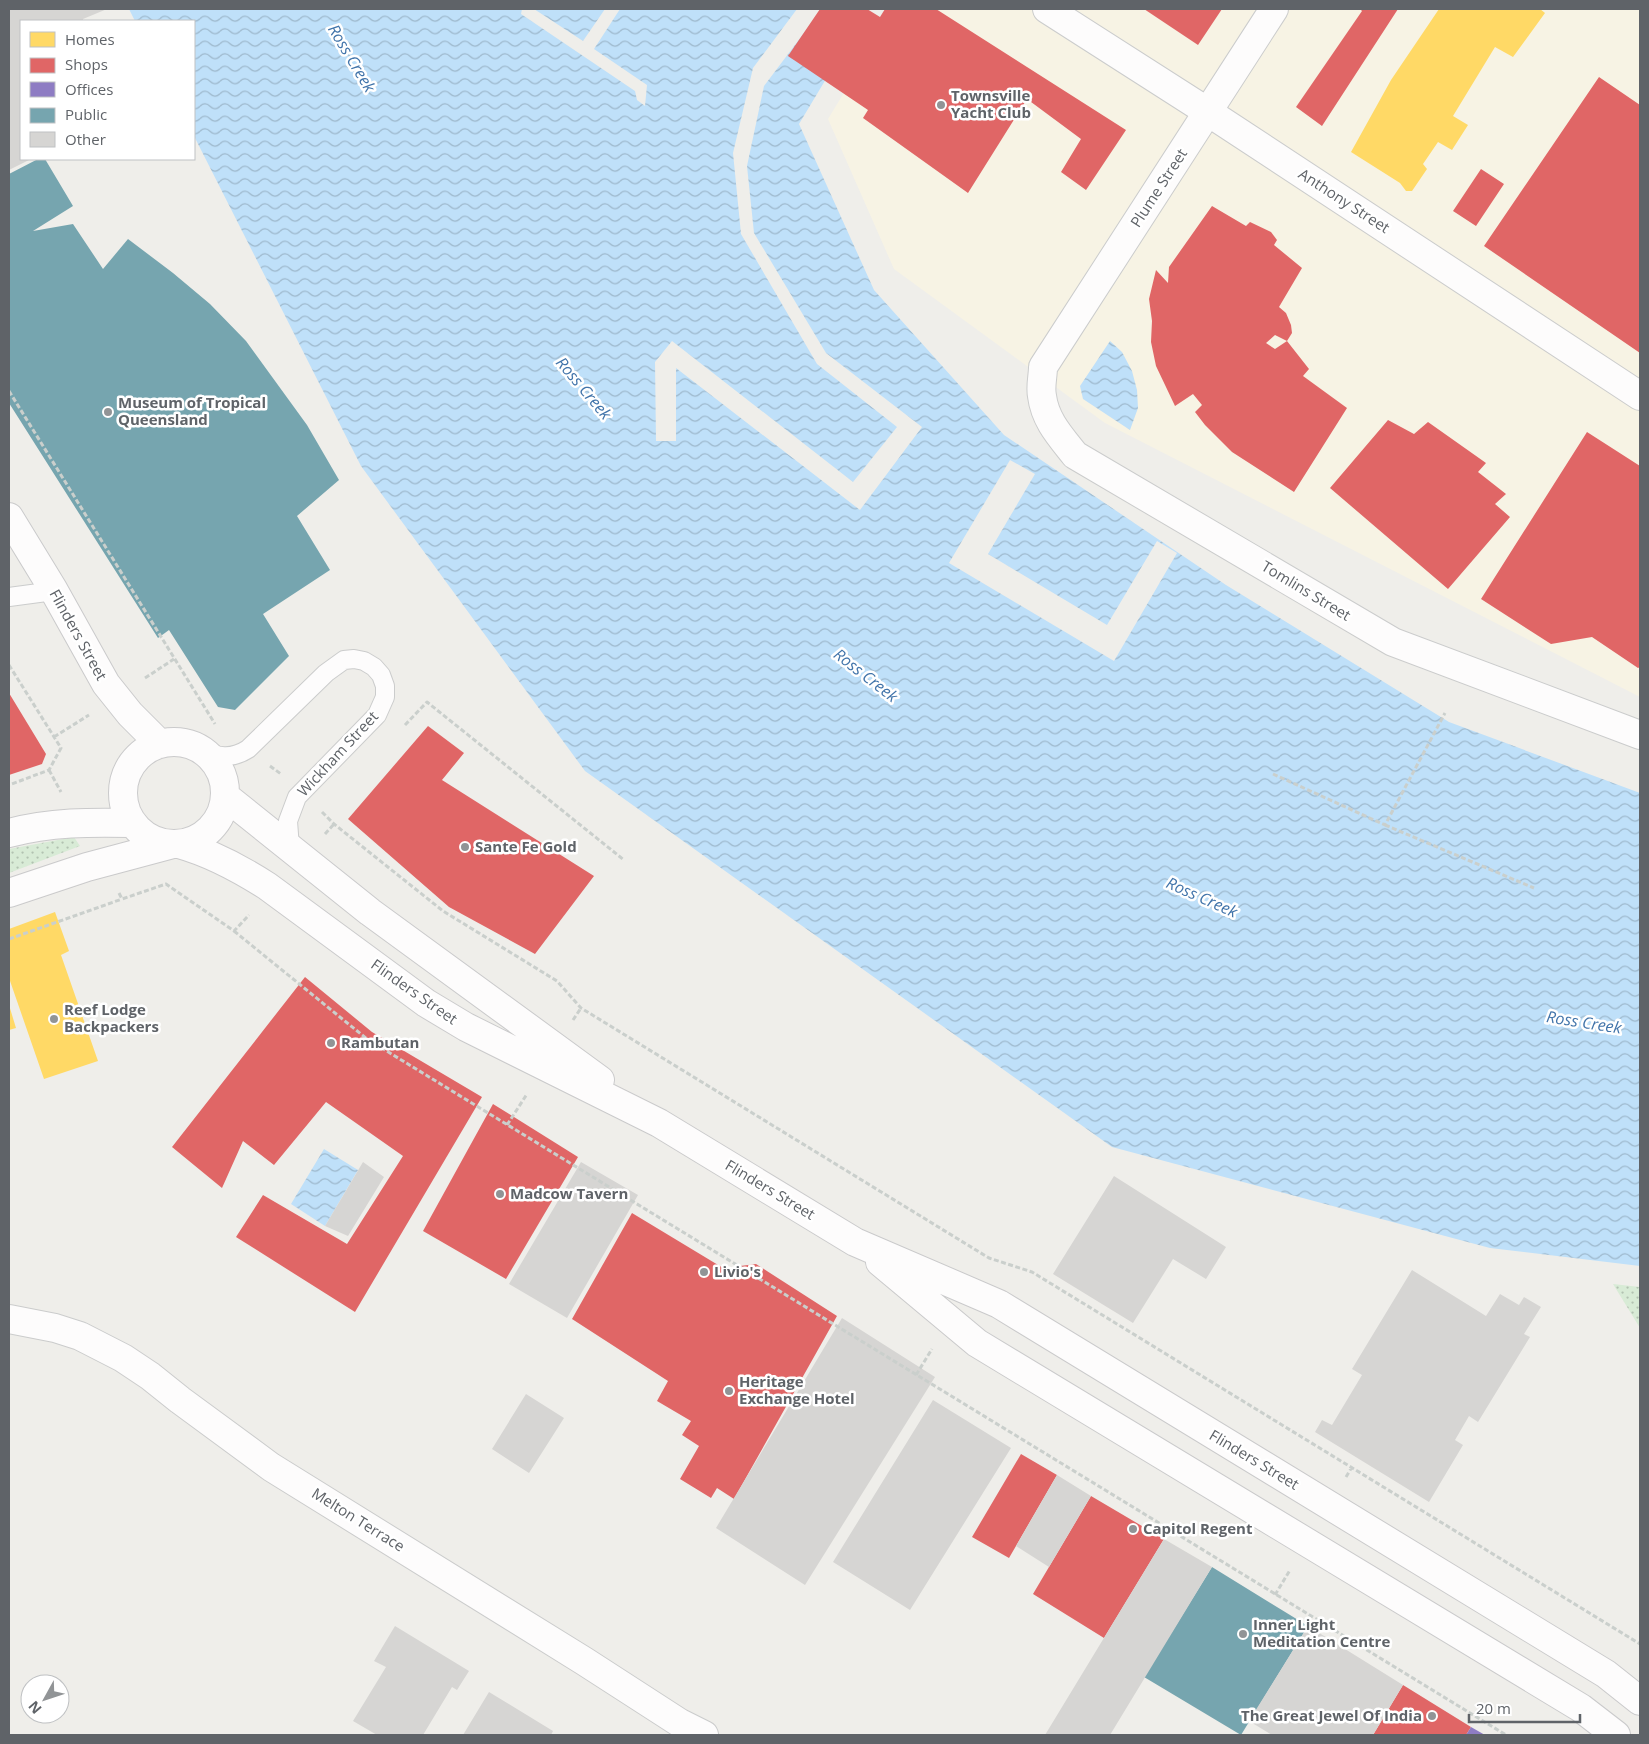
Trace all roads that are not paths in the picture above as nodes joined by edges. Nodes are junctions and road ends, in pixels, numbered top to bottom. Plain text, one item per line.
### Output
1 (1046, 9) edge
2 (1274, 9) edge
3 (1208, 112) junction
4 (1043, 367) joint
5 (1640, 396) edge
6 (9, 517) edge
7 (54, 591) junction
8 (9, 597) edge
9 (1640, 735) edge
10 (160, 744) junction
11 (200, 750) junction
12 (225, 796) junction
13 (133, 823) junction
14 (9, 833) edge
15 (176, 844) junction
16 (290, 848) junction
17 (9, 893) edge
18 (659, 1123) junction
19 (855, 1242) junction
20 (9, 1319) edge
21 (1640, 1701) edge
22 (675, 1729) edge
23 (704, 1735) edge
24 (1616, 1735) edge

1 - 3 main road, Anthony Street
2 - 3 main road, Plume Street
3 - 4 main road, Plume Street
3 - 5 main road, Anthony Street
4 - 9 main road, Tomlins Street
6 - 7 main road, Flinders Street
7 - 8 lane
7 - 10 main road, Flinders Street
10 - 11 main road
10 - 13 main road
11 - 12 main road
11 - 16 lane, Wickham Street
12 - 15 main road
12 - 16 main road, Flinders Street
13 - 14 main road
13 - 15 main road
15 - 17 main road
15 - 18 main road, Flinders Street
16 - 18 main road, Flinders Street
18 - 19 main road, Flinders Street
19 - 21 main road, Flinders Street
19 - 24 main road, Flinders Street
20 - 22 main road, Melton Terrace
22 - 23 main road, Melton Terrace

